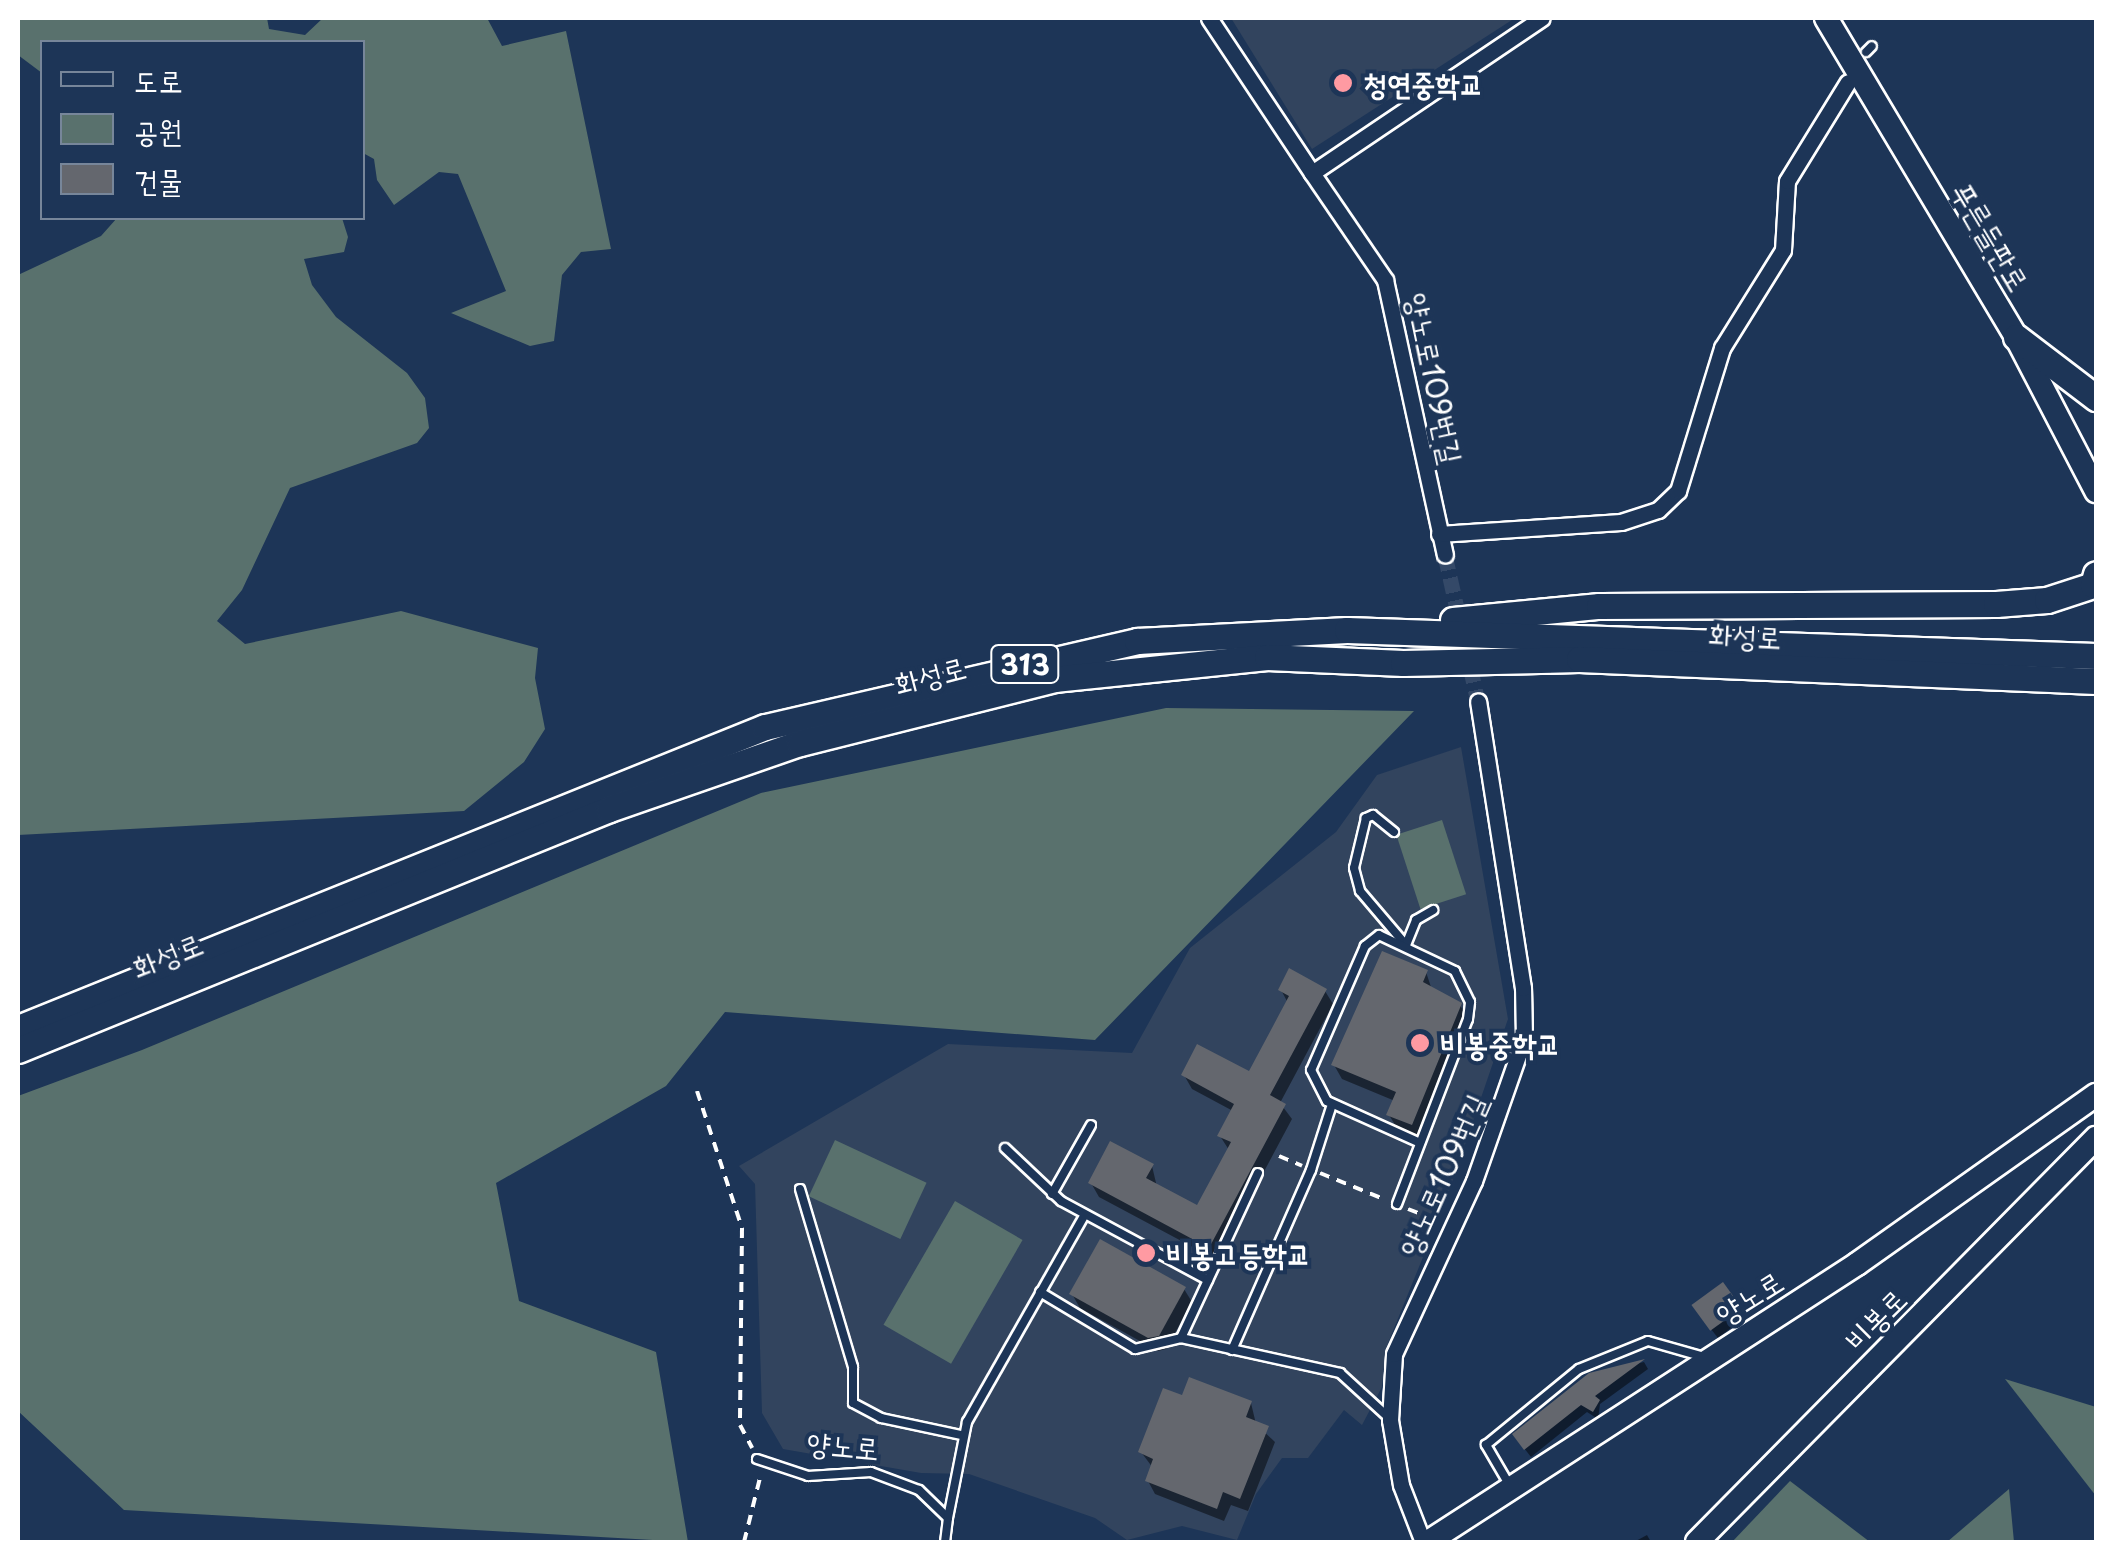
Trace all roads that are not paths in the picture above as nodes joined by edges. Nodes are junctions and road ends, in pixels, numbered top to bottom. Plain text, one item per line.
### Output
1 (1209, 18) edge
2 (1542, 18) edge
3 (1826, 18) edge
4 (1848, 82) dead end
5 (1312, 172) junction
6 (2016, 338) junction
7 (2096, 398) edge
8 (2096, 490) edge
9 (1439, 534) junction
10 (1445, 556) tunnel mouth
11 (2096, 574) edge
12 (1347, 630) junction
13 (2094, 668) edge
14 (1478, 702) tunnel mouth
15 (1394, 832) dead end
16 (1434, 910) dead end
17 (1406, 945) junction
18 (18, 1028) edge
19 (18, 1050) edge
20 (2096, 1095) edge
21 (1332, 1104) junction
22 (1091, 1125) dead end
23 (2096, 1138) edge
24 (1420, 1143) junction
25 (1005, 1148) dead end
26 (1258, 1173) dead end
27 (800, 1189) dead end
28 (1052, 1194) junction
29 (1396, 1204) road end
30 (1084, 1216) junction
31 (1208, 1280) junction
32 (1040, 1292) junction
33 (1181, 1338) junction
34 (1232, 1350) junction
35 (1709, 1358) junction
36 (1390, 1420) junction
37 (961, 1436) junction
38 (758, 1459) road end
39 (1512, 1490) junction
40 (948, 1518) junction
41 (945, 1542) edge
42 (1426, 1542) edge
43 (1697, 1542) edge

1 - 5 street, 양노로109번길
2 - 5 street
3 - 6 street, 푸른들판로
4 - 9 street
5 - 9 street, 양노로109번길
6 - 7 main road
6 - 8 street, 푸른들판로
9 - 10 street, 양노로109번길
11 - 12 main road, 313
12 - 13 main road, 화성로 / 313
12 - 18 main road, 화성로 / 313
13 - 19 main road, 화성로 / 313
14 - 36 street, 양노로109번길
15 - 17 lane
16 - 17 lane
17 - 21 lane
17 - 24 lane
20 - 35 street, 양노로
21 - 24 lane
21 - 34 lane
22 - 28 lane
23 - 43 street, 비봉로
24 - 29 lane
25 - 28 lane
26 - 31 lane
27 - 37 lane
28 - 30 lane
30 - 31 lane
30 - 32 lane
31 - 33 lane
32 - 33 lane
32 - 37 lane
33 - 34 lane
34 - 36 lane
35 - 39 street, 양노로
35 - 39 lane
36 - 42 street, 양노로109번길
37 - 40 lane
38 - 40 lane, 양노로
39 - 42 street, 양노로
40 - 41 lane

